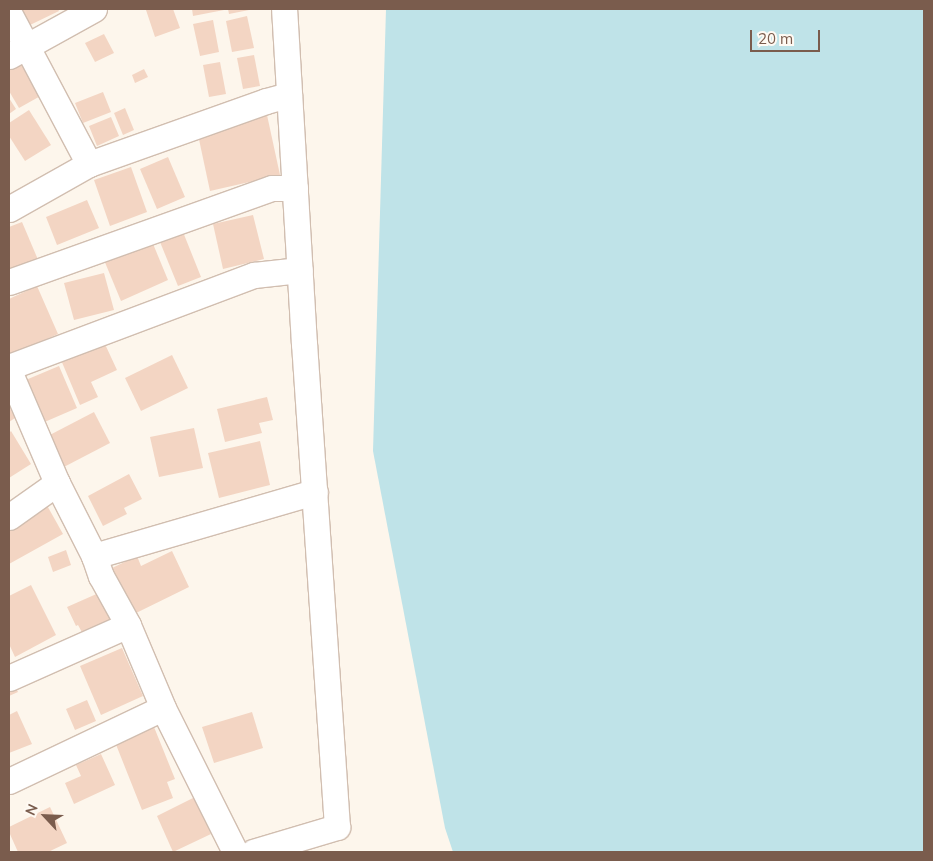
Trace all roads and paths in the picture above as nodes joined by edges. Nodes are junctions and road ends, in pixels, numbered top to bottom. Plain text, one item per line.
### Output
1 (94, 9) edge
2 (284, 9) edge
3 (9, 14) edge
4 (17, 51) edge
5 (289, 95) junction
6 (89, 164) junction
7 (295, 188) junction
8 (9, 209) edge
9 (300, 270) junction
10 (9, 282) edge
11 (9, 366) edge
12 (9, 371) edge
13 (57, 483) junction
14 (315, 492) junction
15 (9, 517) edge
16 (94, 556) junction
17 (128, 625) junction
18 (9, 678) edge
19 (162, 708) junction
20 (9, 781) edge
21 (235, 852) edge
22 (253, 852) edge

1 - 4 street
2 - 5 street
3 - 4 street
4 - 6 street
5 - 6 street
5 - 7 street
6 - 8 street
7 - 9 street
7 - 10 street
9 - 11 street
9 - 14 street
12 - 13 street
13 - 15 street
13 - 16 street
14 - 16 street
14 - 22 street
16 - 17 street
17 - 18 street
17 - 19 street
19 - 20 street
19 - 21 street

